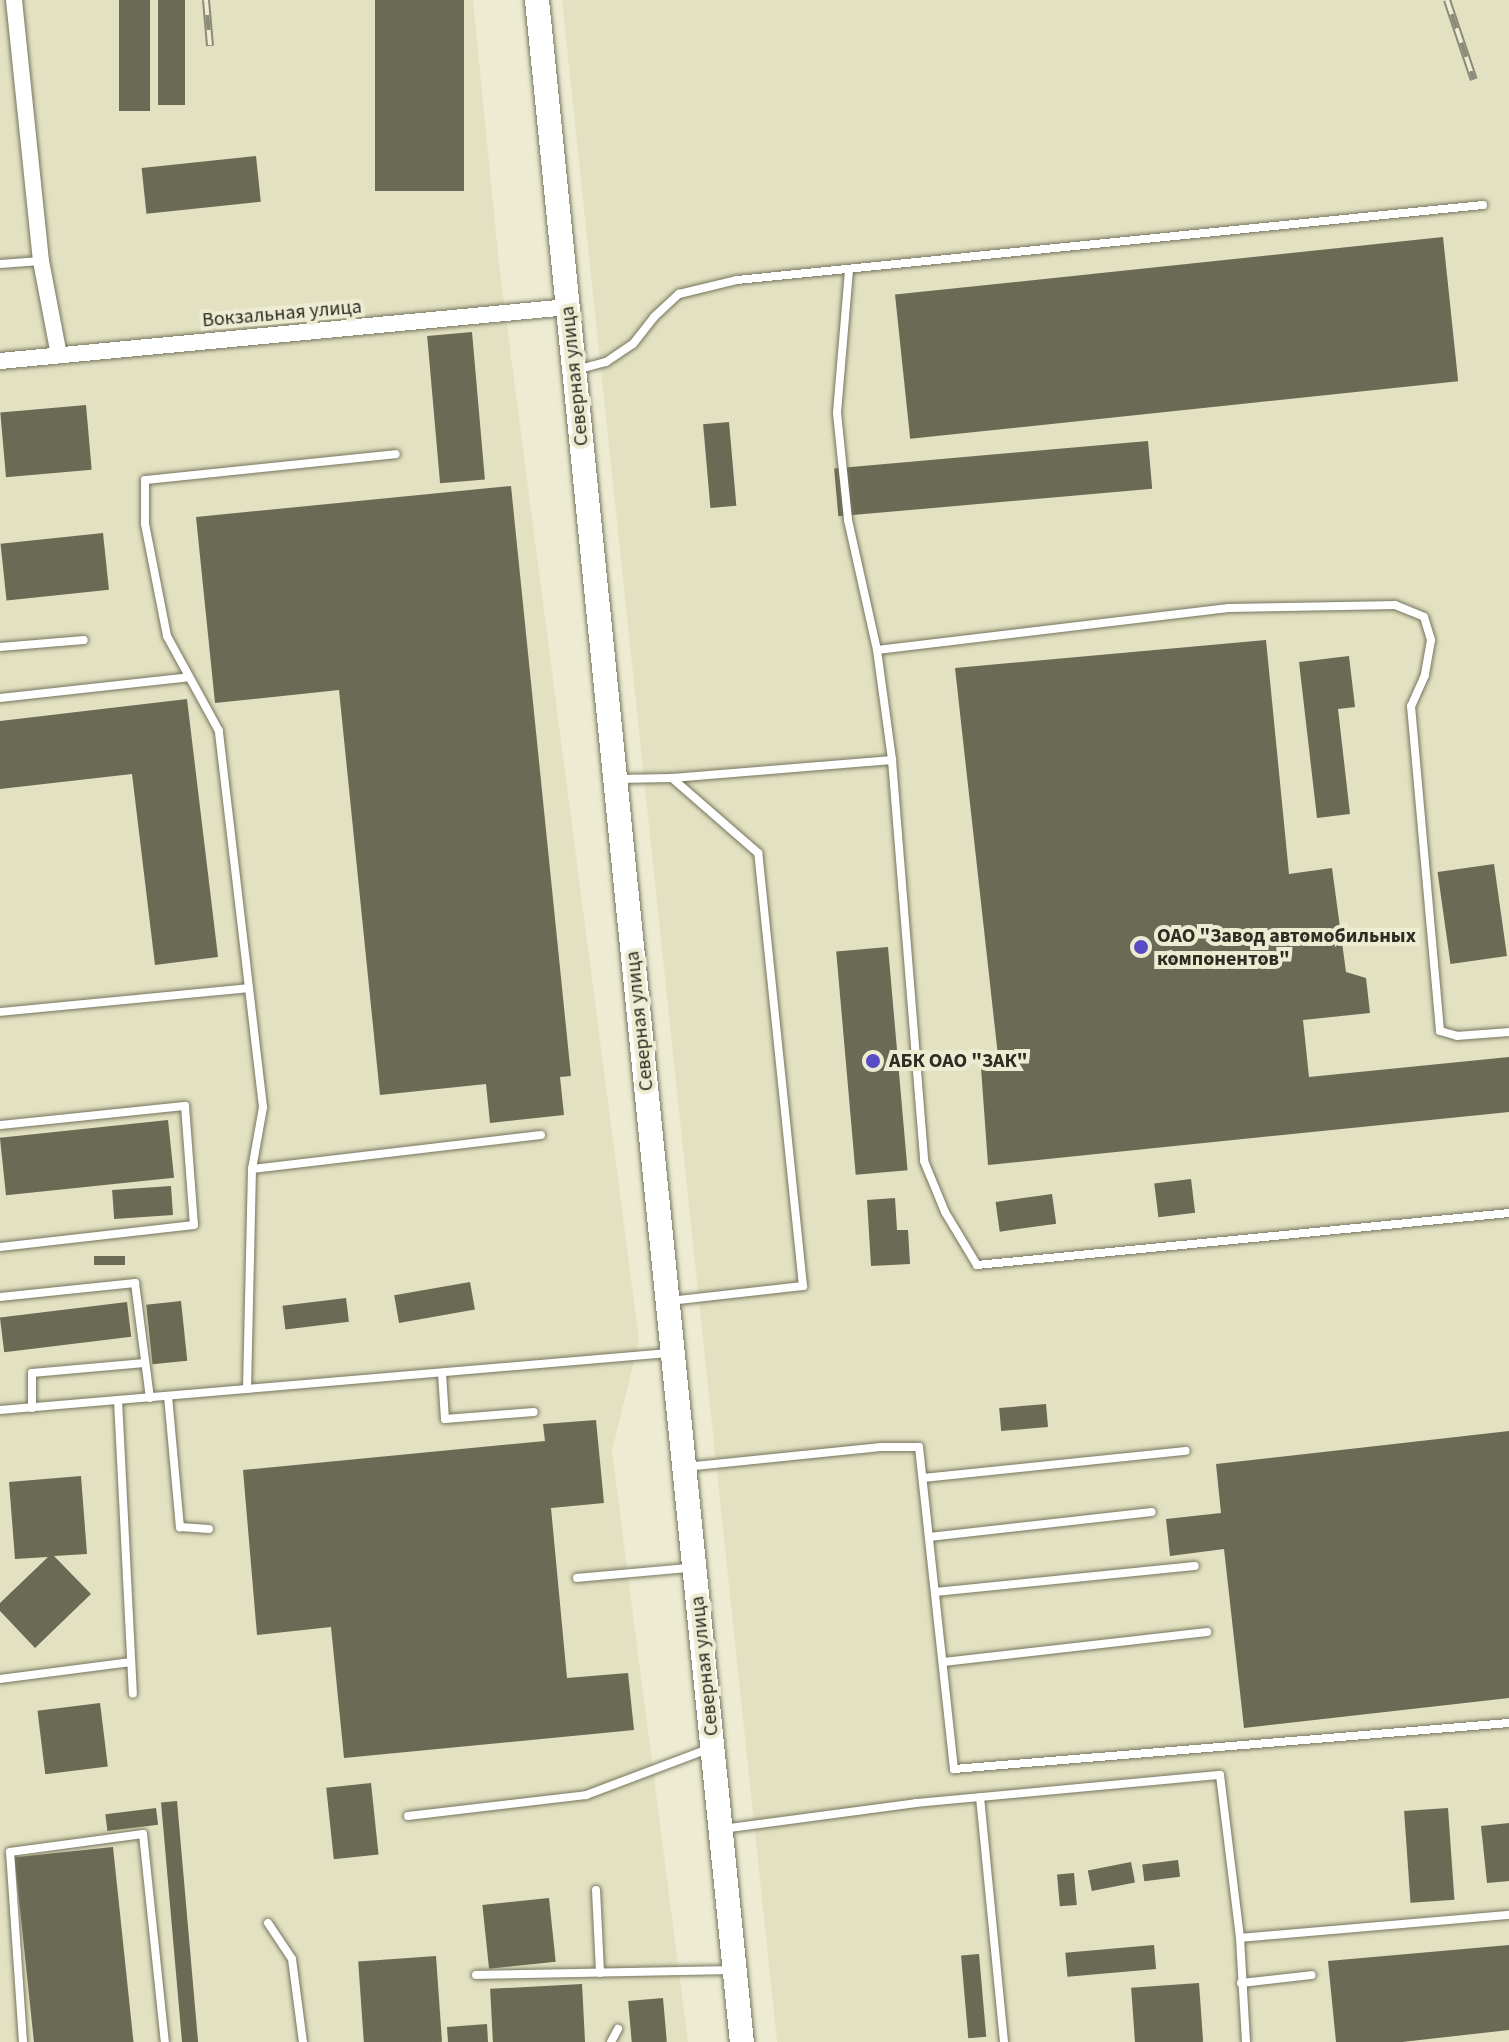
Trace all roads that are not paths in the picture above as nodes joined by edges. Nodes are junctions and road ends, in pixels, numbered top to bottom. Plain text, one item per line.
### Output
1 (14, 0) edge
2 (537, 0) edge
3 (1483, 205) dead end
4 (41, 261) junction
5 (0, 264) edge
6 (849, 270) junction
7 (568, 307) junction
8 (59, 355) junction
9 (0, 361) edge
10 (575, 371) junction
11 (396, 454) dead end
12 (84, 640) dead end
13 (0, 647) edge
14 (877, 650) junction
15 (189, 677) junction
16 (0, 698) edge
17 (892, 760) junction
18 (672, 778) junction
19 (615, 779) junction
20 (249, 988) junction
21 (0, 1012) edge
22 (1509, 1032) edge
23 (0, 1125) edge
24 (541, 1135) dead end
25 (252, 1169) junction
26 (1509, 1213) edge
27 (0, 1247) edge
28 (0, 1297) edge
29 (668, 1301) junction
30 (673, 1353) junction
31 (145, 1363) junction
32 (442, 1373) junction
33 (247, 1389) junction
34 (168, 1396) junction
35 (150, 1398) junction
36 (118, 1400) junction
37 (32, 1408) junction
38 (0, 1410) edge
39 (534, 1412) dead end
40 (1186, 1451) dead end
41 (685, 1467) junction
42 (923, 1478) junction
43 (1152, 1512) dead end
44 (209, 1529) dead end
45 (929, 1537) junction
46 (1195, 1566) dead end
47 (695, 1568) junction
48 (577, 1578) dead end
49 (935, 1592) junction
50 (1207, 1632) dead end
51 (131, 1662) junction
52 (943, 1662) junction
53 (0, 1679) edge
54 (133, 1694) dead end
55 (1509, 1723) edge
56 (713, 1748) junction
57 (980, 1797) junction
58 (408, 1816) dead end
59 (721, 1829) junction
60 (596, 1890) dead end
61 (1509, 1915) edge
62 (268, 1923) dead end
63 (1240, 1938) junction
64 (735, 1970) junction
65 (600, 1973) junction
66 (476, 1975) dead end
67 (1312, 1975) dead end
68 (1241, 1983) junction
69 (618, 2029) dead end
70 (23, 2042) edge
71 (165, 2042) edge
72 (303, 2042) edge
73 (611, 2042) edge
74 (742, 2042) edge
75 (1004, 2042) edge
76 (1246, 2042) edge

1 - 4 street
2 - 7 main road, Северная улица
3 - 6 lane
4 - 5 lane
4 - 8 street
6 - 10 lane
6 - 14 lane
7 - 8 street, Вокзальная улица
7 - 10 main road, Северная улица
8 - 9 street, Вокзальная улица
10 - 19 main road, Северная улица
11 - 15 lane
12 - 13 lane
14 - 17 lane
14 - 22 lane
15 - 16 lane
15 - 20 lane
17 - 18 lane
17 - 26 lane
18 - 19 lane
18 - 29 lane
19 - 29 main road, Северная улица
20 - 21 lane
20 - 25 lane
23 - 27 lane
24 - 25 lane
25 - 33 lane
28 - 31 lane
29 - 30 main road, Северная улица
30 - 32 lane
30 - 41 main road, Северная улица
31 - 35 lane
31 - 37 lane
32 - 33 lane
32 - 39 lane
33 - 34 lane
34 - 35 lane
34 - 44 lane
35 - 36 lane
36 - 37 lane
36 - 51 lane
37 - 38 lane
40 - 42 lane
41 - 42 lane
41 - 47 main road, Северная улица
42 - 45 lane
43 - 45 lane
45 - 49 lane
46 - 49 lane
47 - 48 lane
47 - 56 main road, Северная улица
49 - 52 lane
50 - 52 lane
51 - 53 lane
51 - 54 lane
52 - 55 lane
56 - 58 lane
56 - 59 main road, Северная улица
57 - 59 lane
57 - 63 lane
57 - 75 lane
59 - 64 main road, Северная улица
60 - 65 lane
61 - 63 lane
62 - 72 lane
63 - 68 lane
64 - 65 lane
64 - 74 main road, Северная улица
65 - 66 lane
67 - 68 lane
68 - 76 lane
69 - 73 lane
70 - 71 lane

